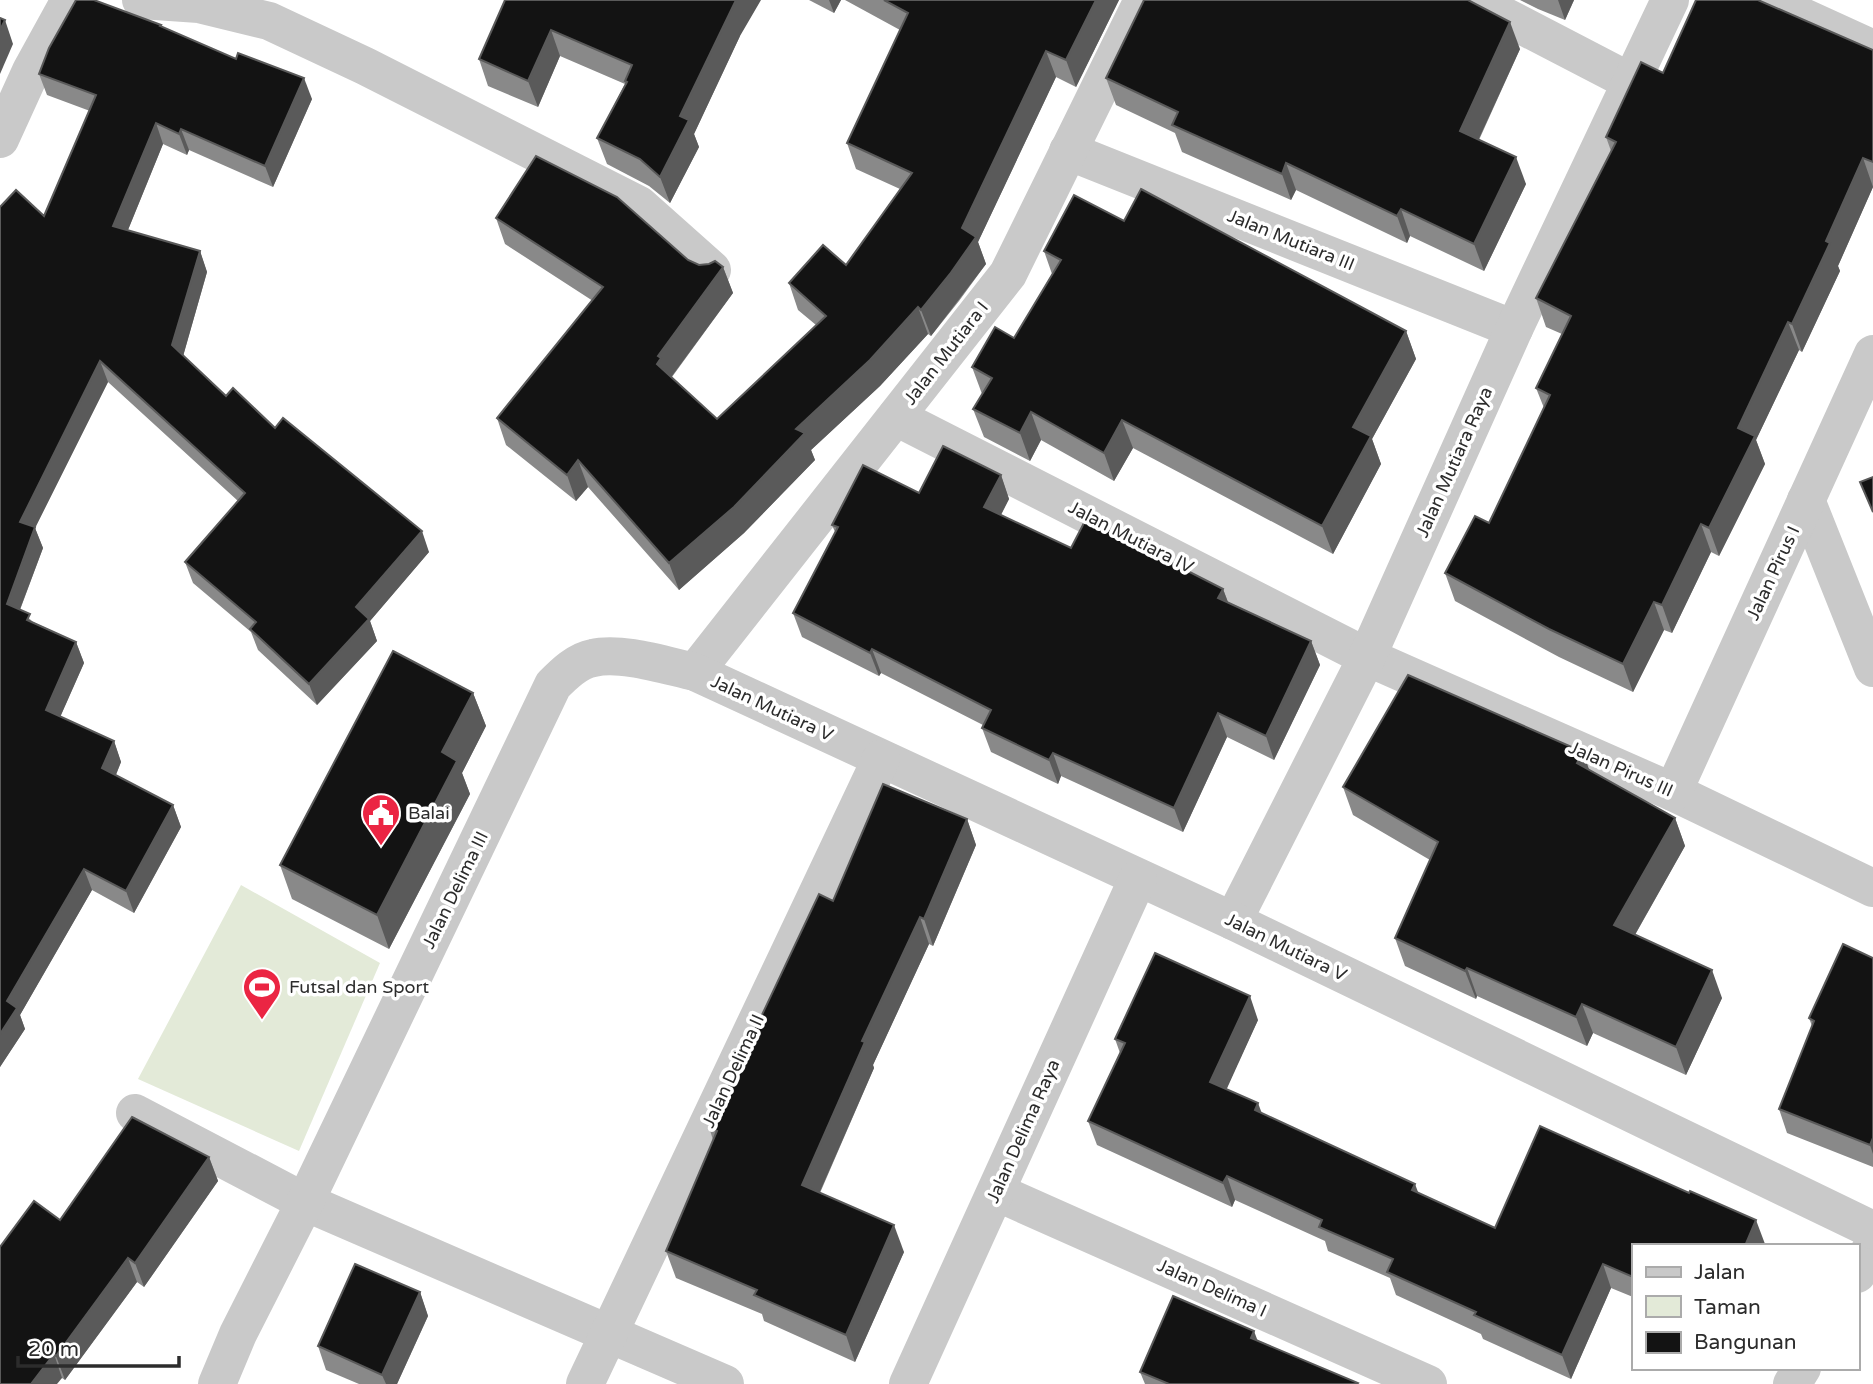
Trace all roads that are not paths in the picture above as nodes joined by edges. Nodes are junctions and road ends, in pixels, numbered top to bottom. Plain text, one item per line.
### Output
1 (70, 0) edge
2 (141, 0) edge
3 (1143, 0) edge
4 (1474, 0) edge
5 (1670, 0) edge
6 (1766, 0) edge
7 (1873, 49) edge
8 (1630, 82) junction
9 (0, 139) edge
10 (1068, 151) junction
11 (712, 270) edge
12 (1514, 329) junction
13 (1873, 354) edge
14 (896, 417) junction
15 (1806, 500) junction
16 (1367, 657) junction
17 (1873, 668) edge
18 (695, 672) junction
19 (881, 759) junction
20 (1673, 792) junction
21 (1138, 878) junction
22 (1873, 888) edge
23 (1233, 922) junction
24 (135, 1113) dead end
25 (996, 1192) junction
26 (305, 1202) junction
27 (1873, 1230) edge
28 (1873, 1245) edge
29 (1859, 1270) edge
30 (609, 1333) junction
31 (238, 1334) junction
32 (192, 1384) edge
33 (217, 1384) edge
34 (585, 1384) edge
35 (725, 1384) edge
36 (908, 1384) edge
37 (1428, 1384) edge

1 - 9 street
2 - 11 street
3 - 10 street, Jalan Mutiara I
4 - 8 street
5 - 8 street, Jalan Mutiara Raya
6 - 7 street
8 - 12 street, Jalan Mutiara Raya
10 - 12 street, Jalan Mutiara III
10 - 14 street, Jalan Mutiara I
12 - 16 street, Jalan Mutiara Raya
13 - 15 street, Jalan Pirus I
14 - 16 street, Jalan Mutiara IV
14 - 18 street, Jalan Mutiara I
15 - 17 street
15 - 20 street, Jalan Pirus I
16 - 20 street, Jalan Pirus III
16 - 23 street, Jalan Mutiara Raya
18 - 19 street, Jalan Mutiara V
18 - 26 street, Jalan Delima III
19 - 21 street, Jalan Mutiara V
19 - 30 street, Jalan Delima II
20 - 22 street, Jalan Pirus III
21 - 23 street, Jalan Mutiara V
21 - 25 street, Jalan Delima Raya
23 - 27 street, Jalan Mutiara V
24 - 26 street
25 - 36 street, Jalan Delima Raya
25 - 37 street, Jalan Delima I
26 - 30 street
26 - 31 street, Jalan Delima III
28 - 29 street
30 - 34 street, Jalan Delima II
30 - 35 street
31 - 32 street
31 - 33 street, Jalan Delima III

